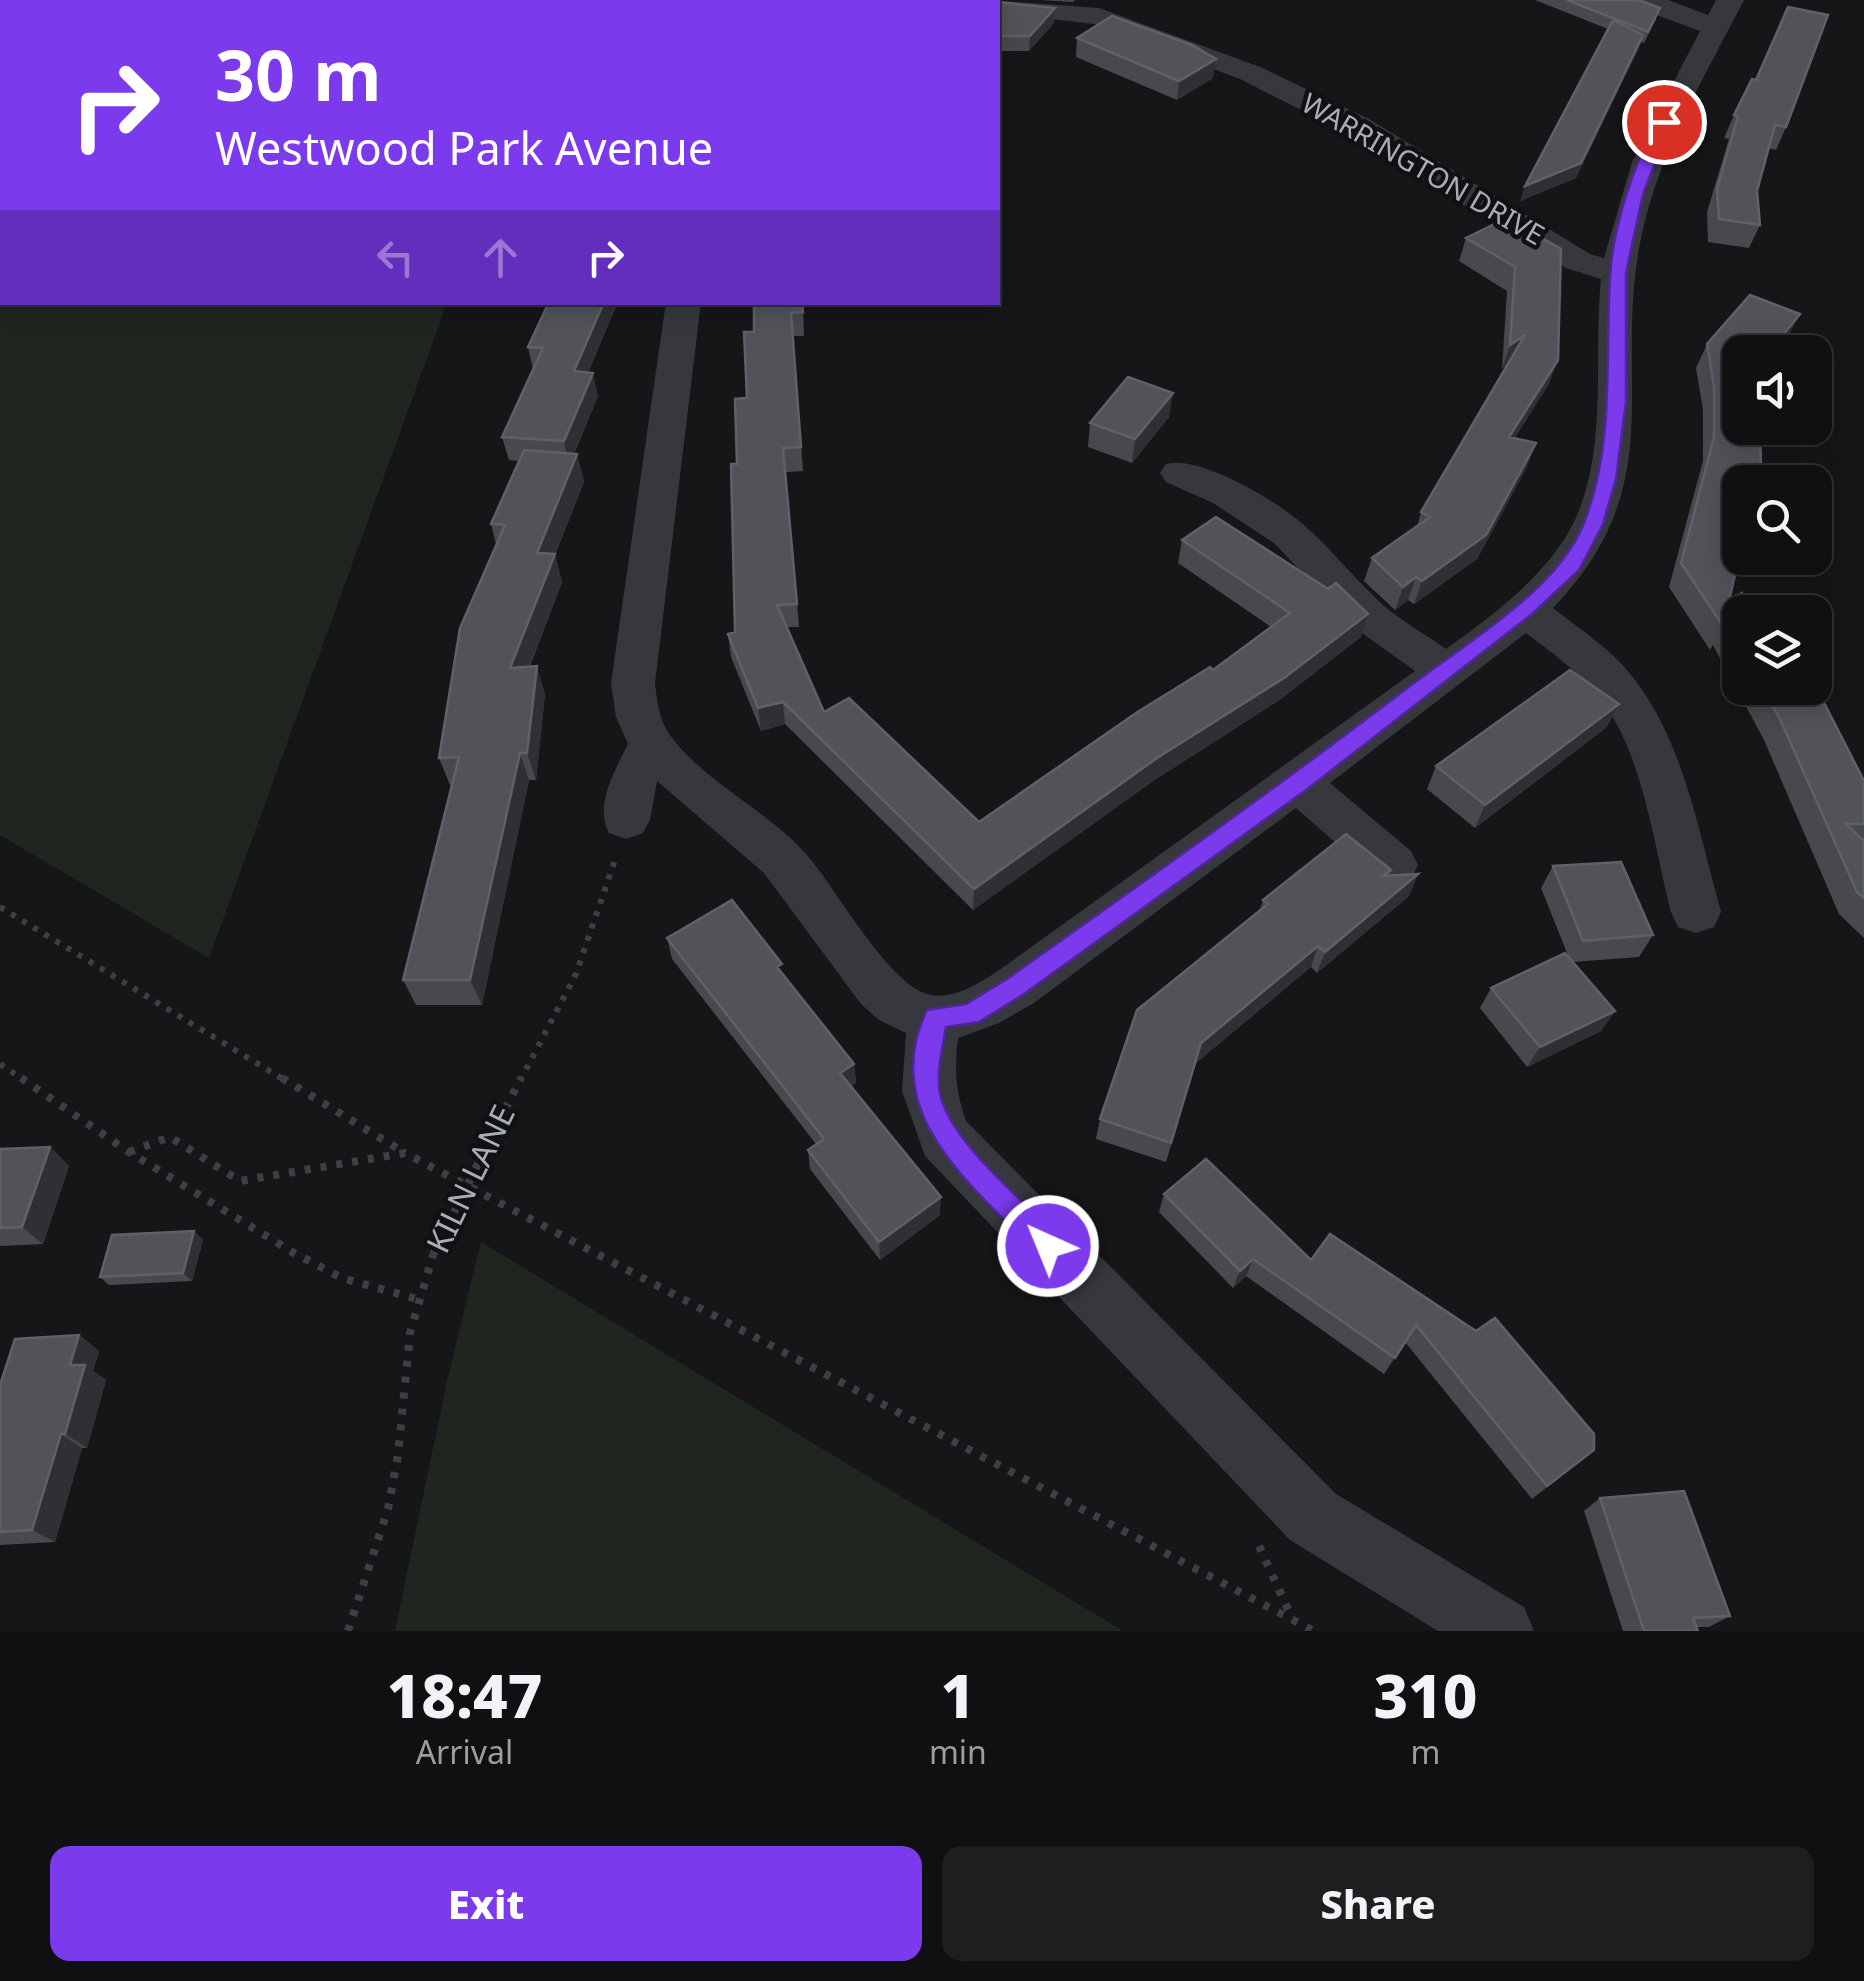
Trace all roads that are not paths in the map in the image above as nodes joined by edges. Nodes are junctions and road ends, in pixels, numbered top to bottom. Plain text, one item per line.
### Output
1 (1642, 0) edge
2 (1000, 6) edge
3 (1108, 8) edge
4 (1723, 13) edge
5 (1618, 273) junction
6 (684, 305) edge
7 (1180, 473) dead end
8 (1525, 609) junction
9 (1446, 670) junction
10 (650, 744) junction
11 (1298, 784) junction
12 (626, 820) road end
13 (1394, 865) dead end
14 (1696, 912) dead end
15 (936, 1018) junction
16 (1500, 1631) edge

1 - 4 street
2 - 3 street, WARRINGTON DRIVE
3 - 5 street, WARRINGTON DRIVE
4 - 5 street
5 - 8 street
6 - 10 street
7 - 9 street
8 - 9 street
8 - 14 street
9 - 11 street
10 - 12 street
10 - 15 street
11 - 13 street
11 - 15 street
15 - 16 street

